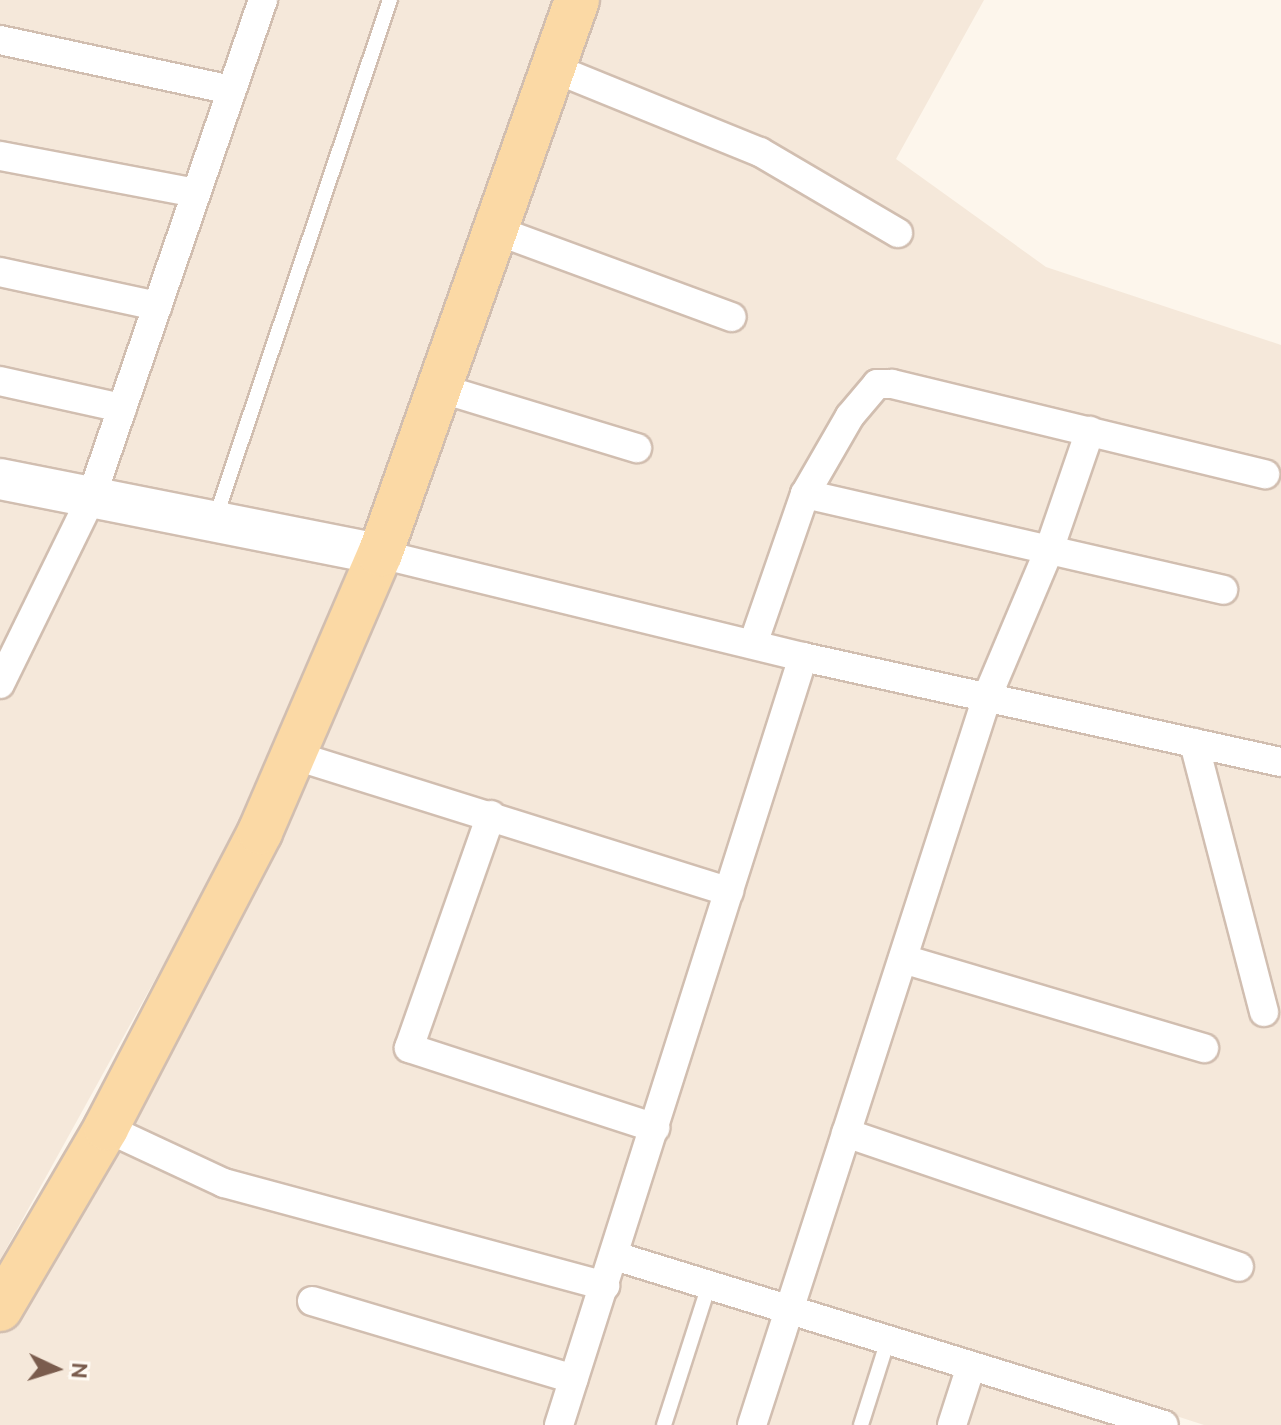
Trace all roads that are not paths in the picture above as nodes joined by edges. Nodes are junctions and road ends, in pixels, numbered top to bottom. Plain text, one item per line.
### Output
1 (263, 0) edge
2 (390, 0) edge
3 (577, 0) edge
4 (0, 40) edge
5 (553, 68) junction
6 (232, 90) junction
7 (0, 156) edge
8 (196, 193) junction
9 (495, 230) junction
10 (898, 233) dead end
11 (0, 272) edge
12 (157, 306) junction
13 (731, 317) dead end
14 (0, 381) edge
15 (439, 388) junction
16 (122, 408) junction
17 (1090, 431) junction
18 (637, 448) dead end
19 (1265, 474) dead end
20 (0, 479) edge
21 (805, 494) junction
22 (91, 498) junction
23 (214, 521) junction
24 (1049, 550) junction
25 (380, 554) junction
26 (1223, 590) dead end
27 (753, 644) junction
28 (803, 657) junction
29 (0, 684) edge
30 (987, 697) junction
31 (1194, 743) junction
32 (293, 755) junction
33 (1281, 762) edge
34 (491, 815) junction
35 (729, 892) junction
36 (903, 959) junction
37 (1264, 1012) dead end
38 (1204, 1048) dead end
39 (106, 1128) junction
40 (655, 1128) junction
41 (846, 1133) junction
42 (615, 1256) junction
43 (12, 1262) edge
44 (1239, 1267) dead end
45 (709, 1285) junction
46 (605, 1286) junction
47 (312, 1301) dead end
48 (0, 1309) edge
49 (787, 1309) junction
50 (888, 1340) junction
51 (971, 1366) junction
52 (574, 1379) junction
53 (1127, 1420) edge
54 (559, 1425) edge
55 (664, 1425) edge
56 (752, 1425) edge
57 (861, 1425) edge
58 (952, 1425) edge
59 (1164, 1425) edge

1 - 6 street
2 - 23 lane
3 - 5 main road
4 - 6 street
5 - 9 main road
5 - 10 street
6 - 8 street
7 - 8 street
8 - 12 street
9 - 13 street
9 - 15 main road
11 - 12 street
12 - 16 street
14 - 16 street
15 - 18 street
15 - 25 main road
16 - 22 street
17 - 19 street
17 - 21 street
17 - 24 street
20 - 22 street
21 - 24 street
21 - 27 street
22 - 23 street
22 - 29 street
23 - 25 street
24 - 26 street
24 - 30 street
25 - 27 street
25 - 32 main road
27 - 28 street
28 - 30 street
28 - 35 street
30 - 31 street
30 - 36 street
31 - 33 street
31 - 37 street
32 - 34 street
32 - 39 main road
34 - 35 street
34 - 40 street
35 - 40 street
36 - 38 street
36 - 41 street
39 - 43 main road
39 - 46 street
40 - 42 street
41 - 44 street
41 - 49 street
42 - 45 street
42 - 46 street
43 - 48 main road
45 - 49 street
45 - 55 lane
46 - 52 street
47 - 52 street
49 - 50 street
49 - 56 street
50 - 51 street
50 - 57 lane
51 - 53 street
51 - 58 street
52 - 54 street
53 - 59 street

